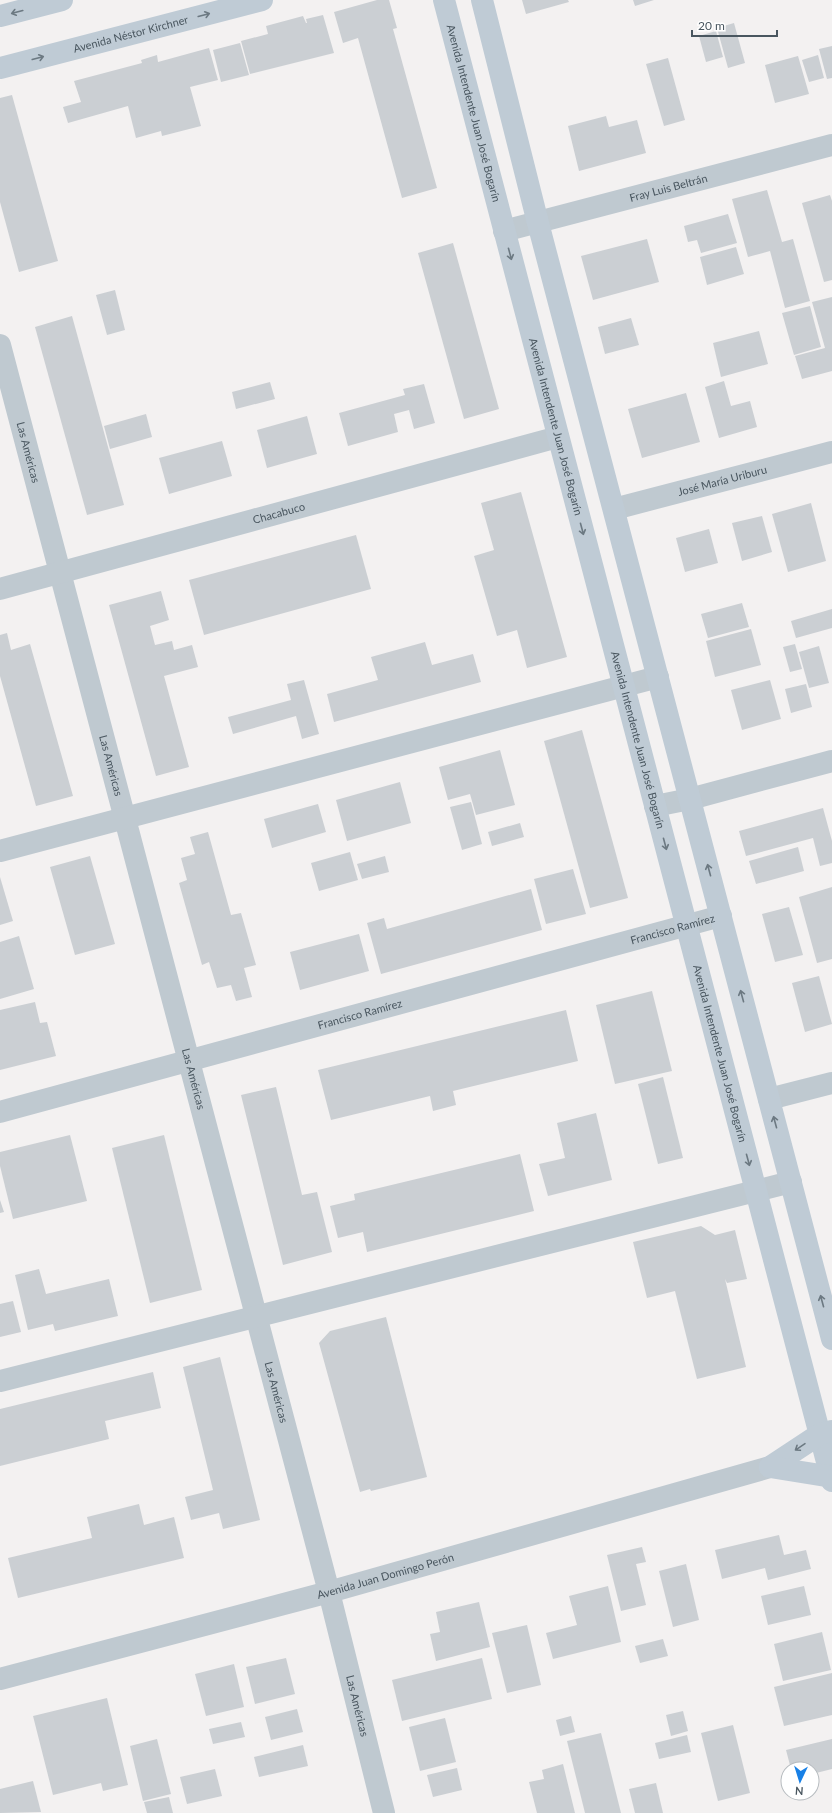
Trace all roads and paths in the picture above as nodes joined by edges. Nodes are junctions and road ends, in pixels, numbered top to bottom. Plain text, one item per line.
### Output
1 (62, 0) edge
2 (262, 0) edge
3 (444, 0) edge
4 (482, 0) edge
5 (0, 16) edge
6 (0, 68) edge
7 (832, 145) edge
8 (538, 223) junction
9 (504, 231) junction
10 (0, 345) edge
11 (558, 437) junction
12 (832, 452) edge
13 (614, 509) junction
14 (61, 573) junction
15 (0, 588) edge
16 (658, 677) junction
17 (624, 686) junction
18 (832, 762) edge
19 (690, 799) junction
20 (655, 806) junction
21 (125, 818) junction
22 (0, 851) edge
23 (721, 916) junction
24 (686, 925) junction
25 (189, 1061) junction
26 (832, 1083) edge
27 (769, 1100) junction
28 (0, 1112) edge
29 (791, 1182) junction
30 (756, 1191) junction
31 (256, 1316) junction
32 (832, 1339) edge
33 (0, 1381) edge
34 (826, 1432) edge
35 (770, 1467) junction
36 (832, 1478) edge
37 (329, 1592) junction
38 (0, 1679) edge
39 (384, 1813) edge

1 -> 5 street
6 -> 2 street, Avenida Néstor Kirchner
3 - 9 street, Avenida Intendente Juan José Bogarín
4 - 8 street
7 - 8 street, Fray Luis Beltrán
8 - 9 street, Fray Luis Beltrán
8 - 13 street
9 -> 11 street, Avenida Intendente Juan José Bogarín
10 - 14 street, Las Américas
11 - 14 street, Chacabuco
11 -> 17 street, Avenida Intendente Juan José Bogarín
12 - 13 street, José María Uriburu
13 - 16 street
14 - 15 street, Chacabuco
14 - 21 street, Las Américas
16 - 17 street
16 - 19 street
17 - 20 street, Avenida Intendente Juan José Bogarín
17 - 21 street
18 - 19 street
19 - 20 street
23 -> 19 street
20 -> 24 street, Avenida Intendente Juan José Bogarín
21 - 22 street
21 - 25 street, Las Américas
23 - 24 street, Francisco Ramírez
27 -> 23 street
24 - 25 street, Francisco Ramírez
24 -> 30 street, Avenida Intendente Juan José Bogarín
25 - 28 street, Francisco Ramírez
25 - 31 street, Las Américas
26 - 27 street
29 -> 27 street
29 - 30 street
32 -> 29 street
30 - 31 street
30 - 34 street, Avenida Intendente Juan José Bogarín
31 - 33 street
31 - 37 street, Las Américas
34 -> 35 street, Avenida Juan Domingo Perón
34 - 36 street, Avenida Intendente Juan José Bogarín
35 - 36 street, Avenida Juan Domingo Perón
35 - 37 street, Avenida Juan Domingo Perón
37 - 38 street, Avenida Juan Domingo Perón
37 - 39 street, Las Américas

